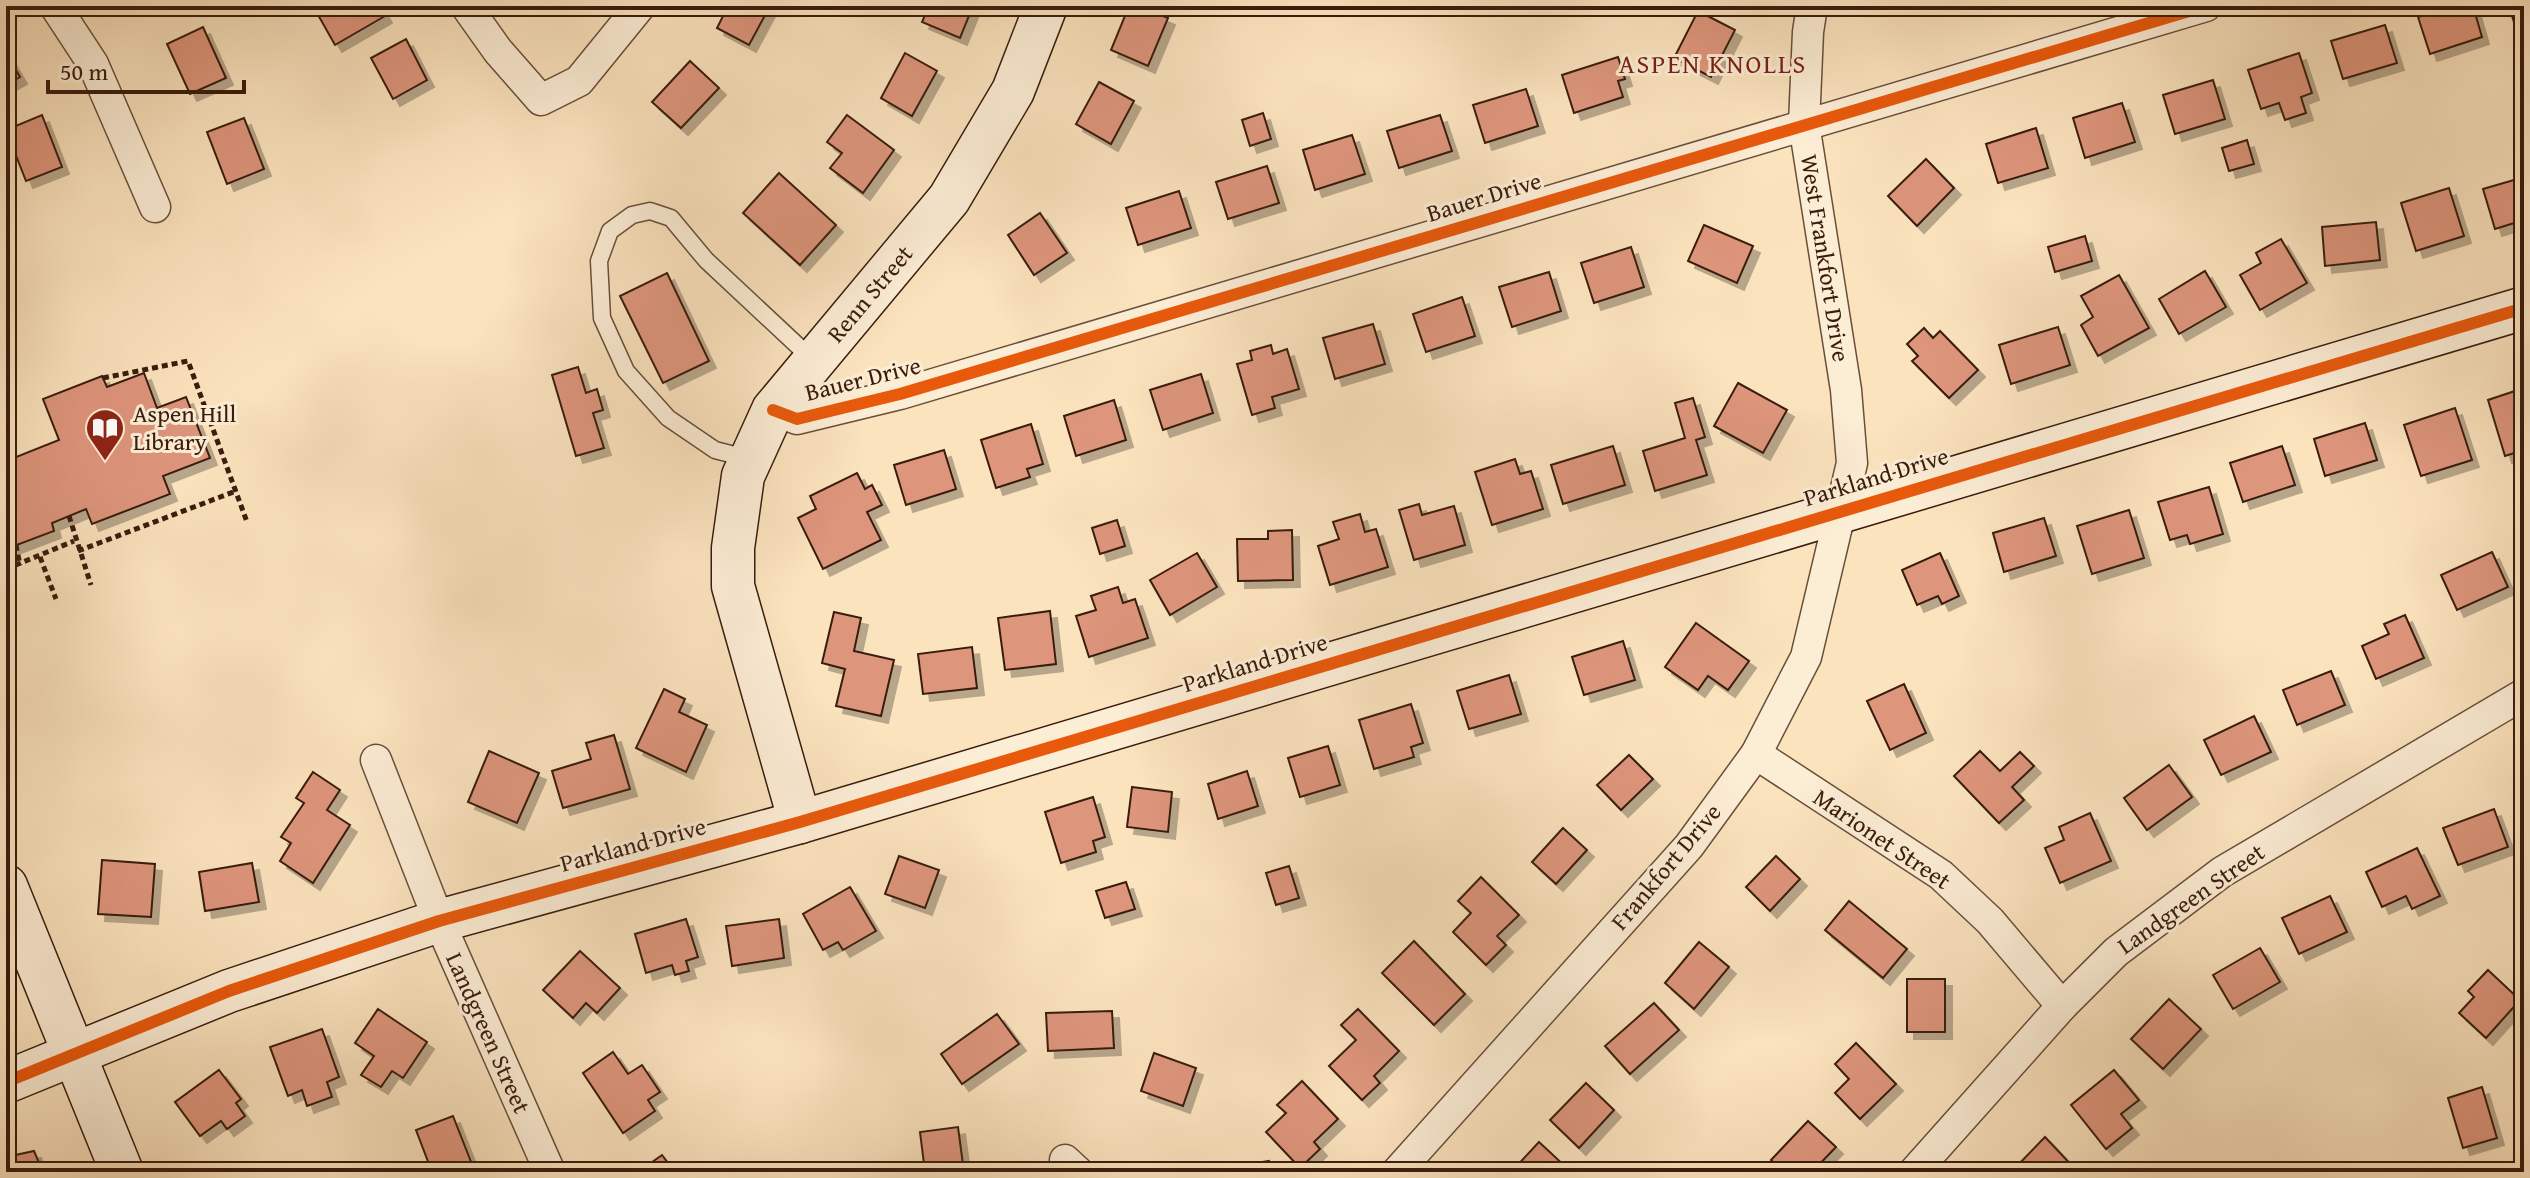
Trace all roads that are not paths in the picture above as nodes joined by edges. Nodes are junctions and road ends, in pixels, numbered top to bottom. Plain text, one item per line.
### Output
1 (55, 6) edge
2 (466, 6) edge
3 (640, 6) edge
4 (1046, 6) edge
5 (1812, 6) edge
6 (2206, 6) edge
7 (1804, 124) junction
8 (155, 207) dead end
9 (2524, 308) edge
10 (814, 361) junction
11 (773, 410) junction
12 (750, 459) junction
13 (1843, 509) junction
14 (2524, 694) edge
15 (1756, 754) junction
16 (376, 760) dead end
17 (800, 822) junction
18 (6, 886) edge
19 (439, 921) junction
20 (2062, 1006) junction
21 (73, 1053) junction
22 (6, 1082) edge
23 (122, 1172) edge
24 (550, 1172) edge
25 (1397, 1172) edge
26 (1914, 1172) edge

1 - 8 street
2 - 3 street
4 - 10 street, Renn Street
5 - 7 street, West Frankfort Drive
6 - 7 street, Bauer Drive
7 - 11 street, Bauer Drive
7 - 13 street, West Frankfort Drive
9 - 13 street, Parkland Drive
10 - 11 street, Renn Street
10 - 12 lane
11 - 12 street, Renn Street
12 - 17 street, Renn Street
13 - 15 street, Frankfort Drive
13 - 17 street, Parkland Drive
14 - 20 street, Landgreen Street
15 - 20 street, Marionet Street
15 - 25 street, Frankfort Drive
16 - 19 street, Landgreen Street
17 - 19 street, Parkland Drive
18 - 21 street
19 - 21 street, Parkland Drive
19 - 24 street, Landgreen Street
20 - 26 street, Landgreen Street
21 - 22 street, Parkland Drive
21 - 23 street

